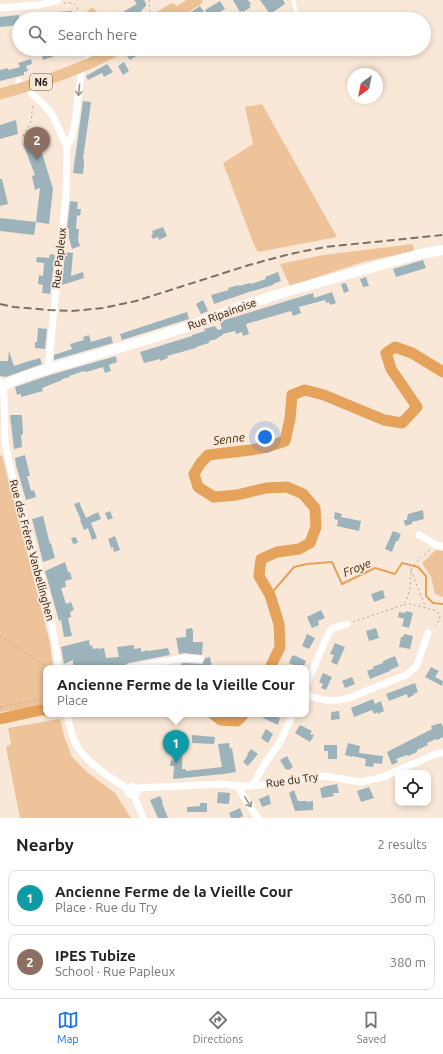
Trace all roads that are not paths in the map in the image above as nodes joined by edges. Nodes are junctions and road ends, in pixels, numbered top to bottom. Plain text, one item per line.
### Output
1 (186, 0) edge
2 (197, 0) edge
3 (293, 0) edge
4 (48, 1) edge
5 (60, 2) edge
6 (0, 8) edge
7 (161, 12) edge
8 (178, 12) edge
9 (295, 12) edge
10 (88, 56) edge
11 (90, 56) edge
12 (106, 56) edge
13 (82, 67) junction
14 (22, 84) junction
15 (0, 87) edge
16 (0, 94) edge
17 (67, 147) junction
18 (443, 250) edge
19 (48, 369) junction
20 (2, 384) edge
21 (419, 535) dead end
22 (439, 545) edge
23 (347, 624) road end
24 (428, 633) road end
25 (200, 659) dead end
26 (58, 665) edge
27 (146, 665) edge
28 (309, 679) edge
29 (309, 696) edge
30 (68, 717) edge
31 (292, 717) edge
32 (443, 753) edge
33 (238, 786) junction
34 (252, 786) junction
35 (135, 791) junction
36 (143, 818) edge
37 (258, 818) edge

1 - 7 main road
2 - 8 main road
3 - 9 lane
4 - 5 street
4 - 6 street
10 - 14 main road, N6
11 - 13 street, Rue Papleux
12 - 13 main road, N6
13 - 14 main road, N6
13 -> 17 street, Rue Papleux
14 - 15 main road, N6
14 - 16 main road, N6
14 - 17 street, Rue Papleux
17 - 19 street, Rue Papleux
18 - 19 street, Rue Ripainoise
19 - 20 street, Rue Ripainoise
20 - 26 street, Rue des Frères Vanbellinghen
21 - 22 street
23 - 28 street
24 - 29 street
25 - 27 street
30 - 35 street
31 - 34 street
32 - 34 street, Rue du Try
33 - 34 street, Rue du Try
33 - 35 street, Rue du Try
33 -> 37 street
35 - 36 street

